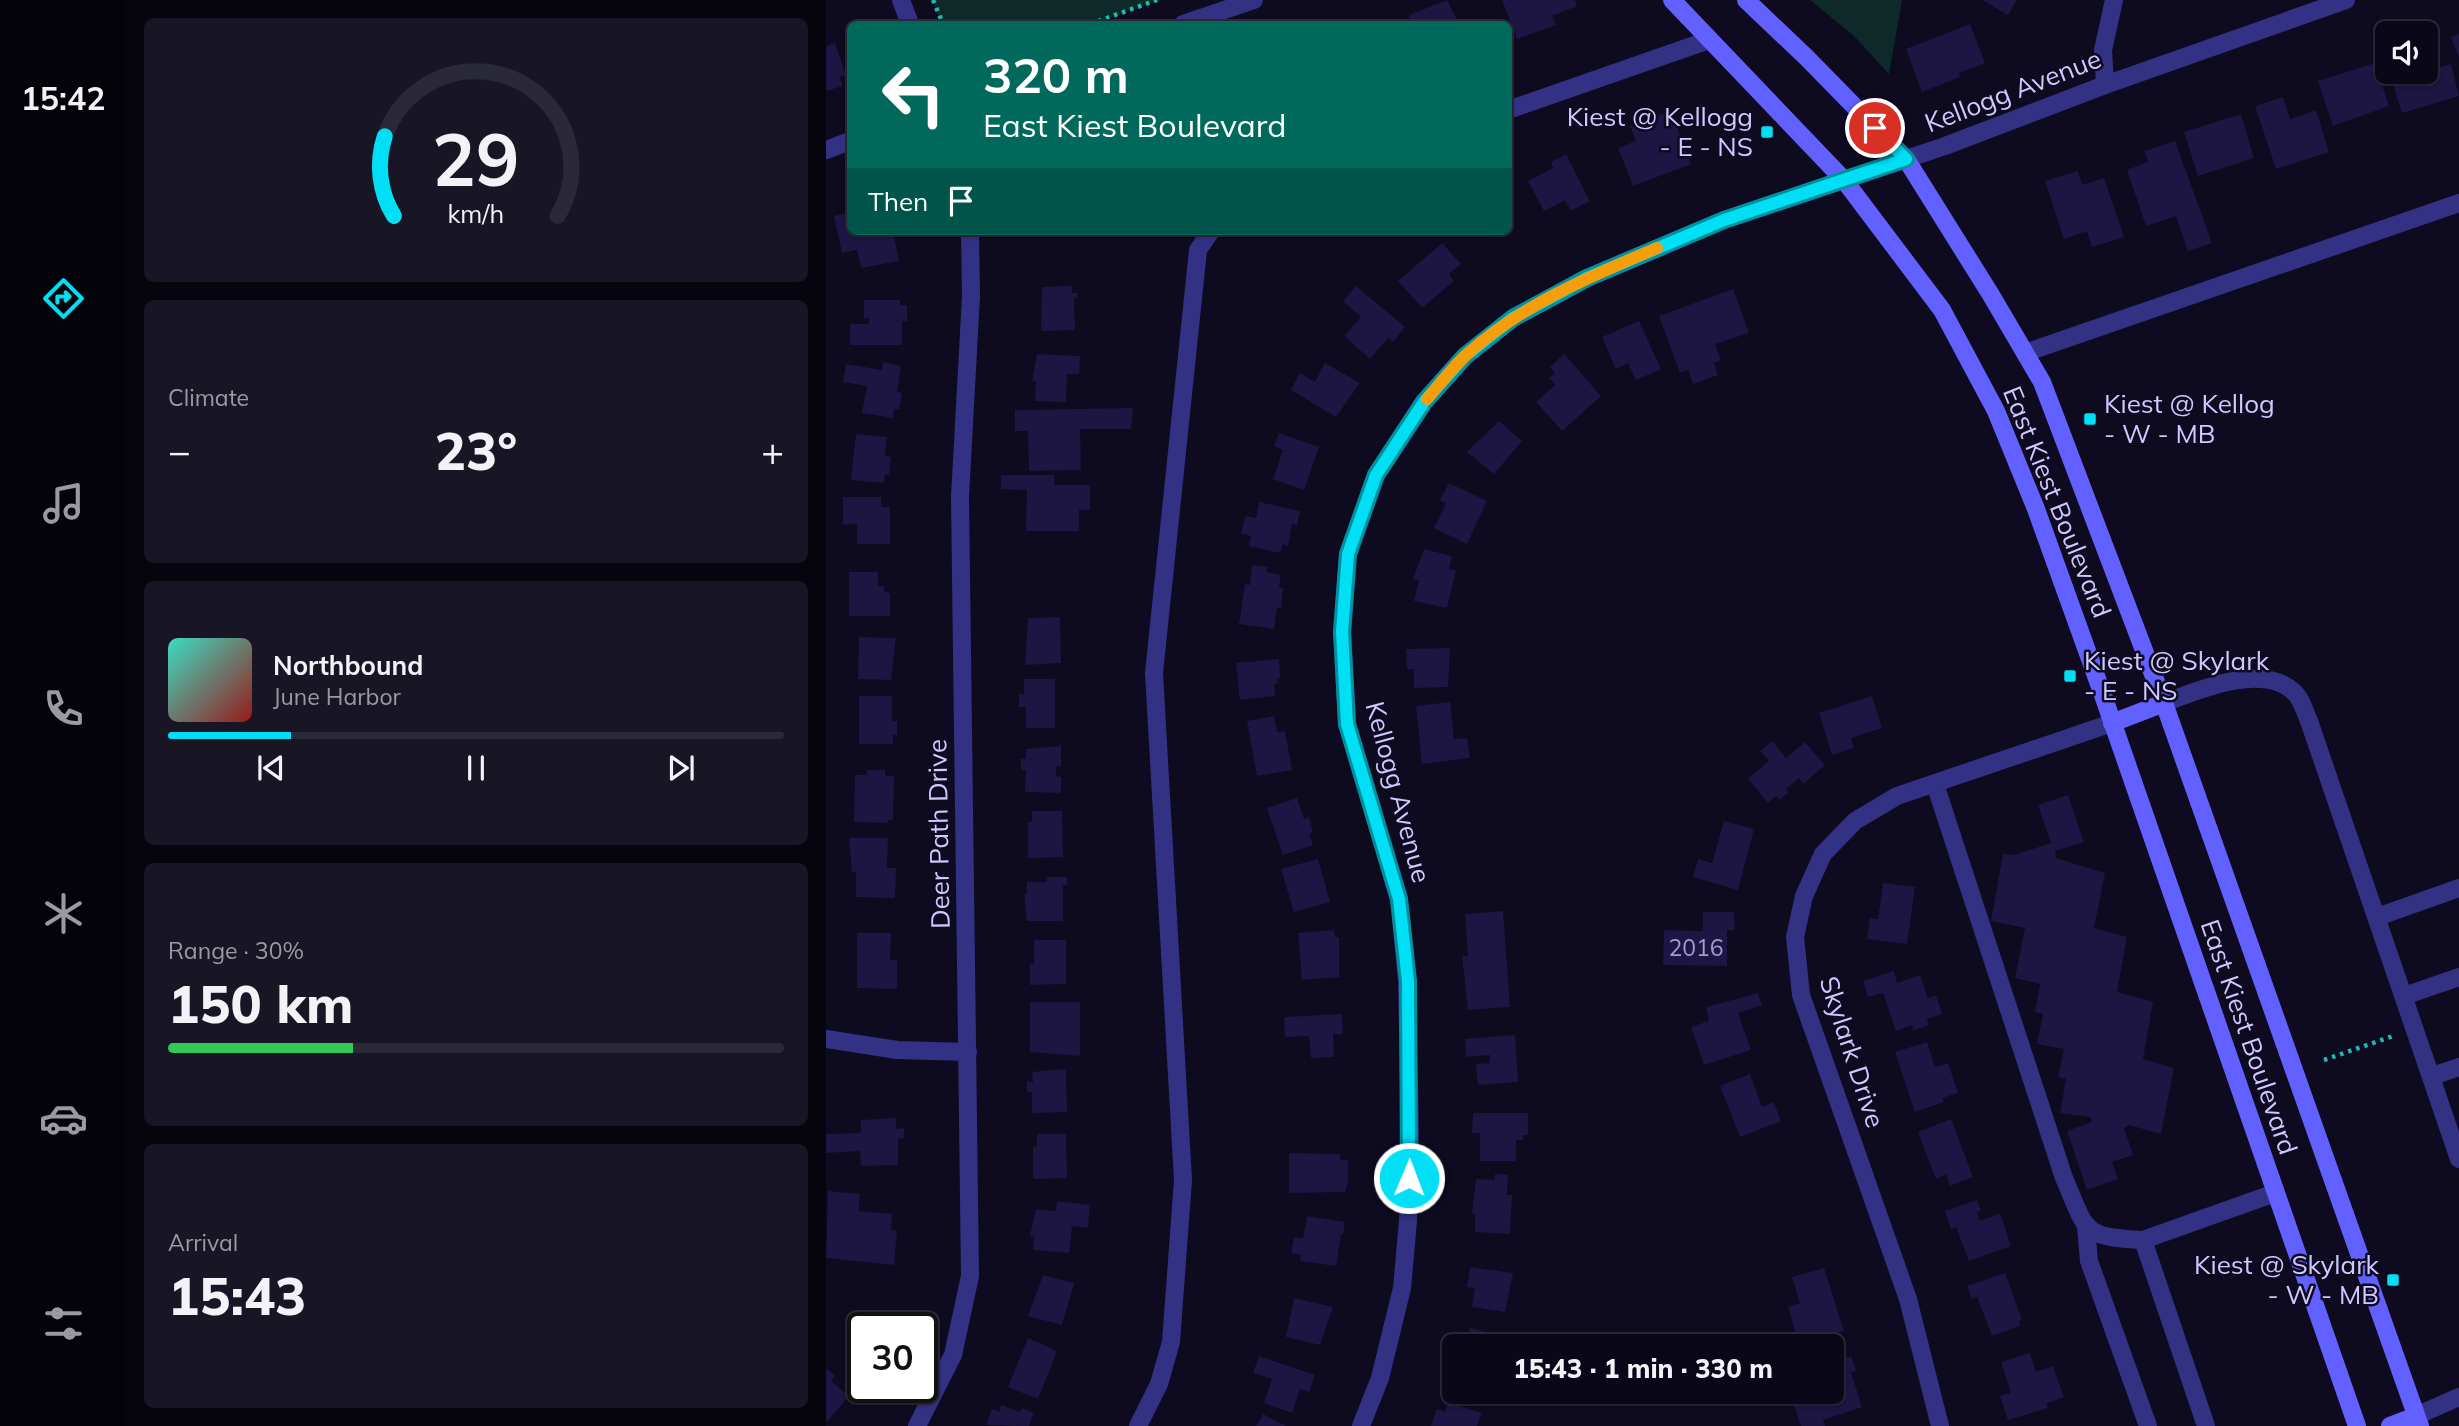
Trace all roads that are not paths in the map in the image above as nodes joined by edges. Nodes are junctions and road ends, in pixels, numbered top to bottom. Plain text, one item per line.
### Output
1 (901, 0) edge
2 (1254, 0) edge
3 (1672, 0) edge
4 (1746, 0) edge
5 (2114, 0) edge
6 (2346, 0) edge
7 (909, 21) edge
8 (1191, 21) edge
9 (1709, 40) junction
10 (2105, 85) junction
11 (1512, 109) edge
12 (847, 142) edge
13 (826, 150) edge
14 (1906, 159) junction
15 (1844, 180) junction
16 (2459, 203) edge
17 (970, 235) edge
18 (1207, 235) edge
19 (2025, 353) junction
20 (2164, 703) junction
21 (2112, 723) junction
22 (1935, 785) junction
23 (2459, 888) edge
24 (2377, 917) junction
25 (2459, 977) edge
26 (2404, 996) junction
27 (826, 1039) edge
28 (968, 1052) junction
29 (2459, 1067) edge
30 (2432, 1076) junction
31 (2459, 1158) edge
32 (2275, 1193) junction
33 (2086, 1227) junction
34 (2143, 1240) junction
35 (2459, 1398) edge
36 (2418, 1421) edge
37 (917, 1426) edge
38 (1138, 1426) edge
39 (1361, 1426) edge
40 (1940, 1426) edge
41 (2148, 1426) edge
42 (2206, 1426) edge
43 (2357, 1426) edge
44 (2390, 1426) edge

1 - 7 street
2 - 8 street
3 - 9 main road, East Kiest Boulevard
4 - 14 main road, East Kiest Boulevard
5 - 10 street
6 - 10 street, Kellogg Avenue
9 - 11 street
9 - 15 main road, East Kiest Boulevard
10 - 14 street, Kellogg Avenue
12 - 13 street
14 - 15 street, Kellogg Avenue
14 - 19 main road, East Kiest Boulevard
15 - 21 main road, East Kiest Boulevard
15 - 39 street, Kellogg Avenue
16 - 19 street
17 - 28 street, Deer Path Drive
18 - 38 street
19 - 20 main road, East Kiest Boulevard
20 - 21 main road, Skylark Drive
20 - 24 street
20 - 36 main road, East Kiest Boulevard
21 - 22 street, Skylark Drive
21 - 32 main road, East Kiest Boulevard
22 - 33 street
22 - 40 street, Skylark Drive
23 - 24 street
24 - 26 street
25 - 26 street
26 - 30 street
27 - 28 street
28 - 37 street, Deer Path Drive
29 - 30 street
30 - 31 street
32 - 34 street
32 - 43 main road, East Kiest Boulevard
33 - 34 street
33 - 41 street
34 - 42 street
35 - 36 street
36 - 44 main road

